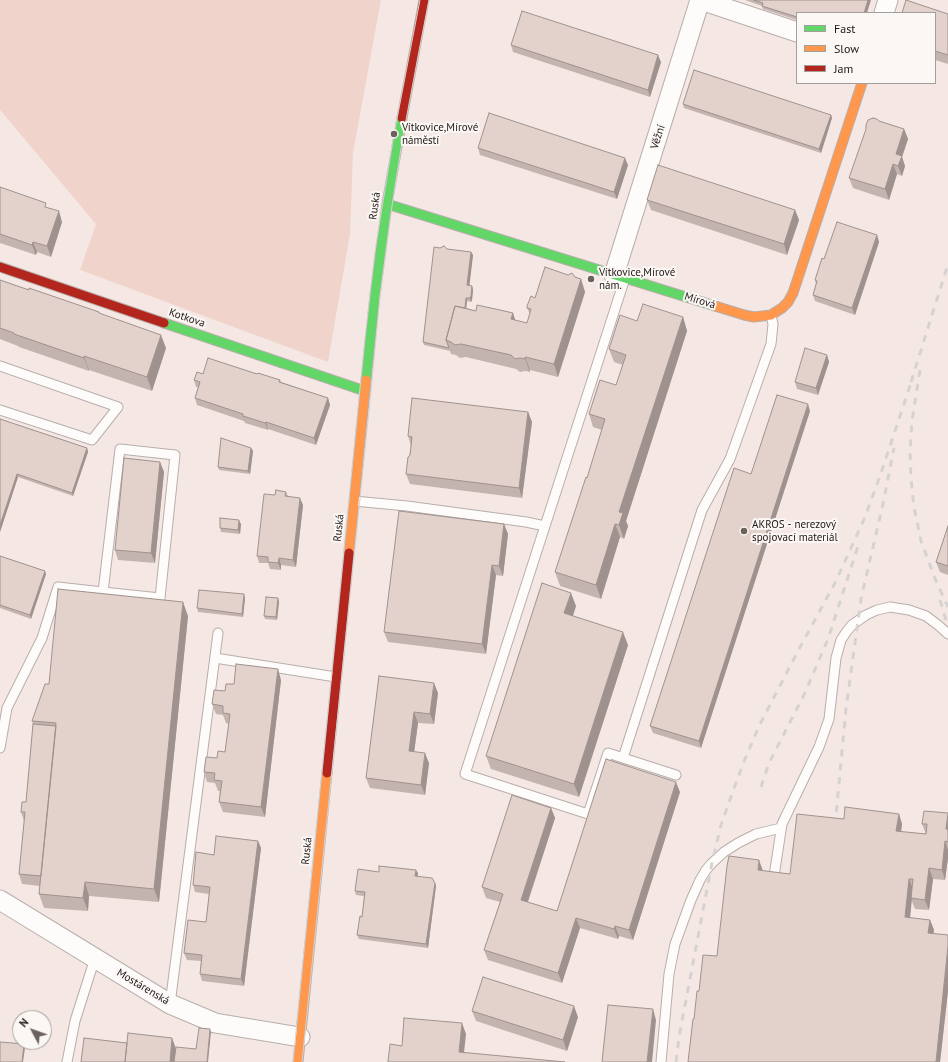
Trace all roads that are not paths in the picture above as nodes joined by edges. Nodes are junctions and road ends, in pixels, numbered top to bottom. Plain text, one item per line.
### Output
1 (424, 0) edge
2 (700, 0) edge
3 (888, 0) edge
4 (884, 12) edge
5 (796, 32) edge
6 (862, 84) edge
7 (387, 204) junction
8 (0, 267) edge
9 (620, 276) junction
10 (771, 315) junction
11 (0, 366) edge
12 (365, 391) junction
13 (0, 410) edge
14 (354, 501) junction
15 (545, 526) junction
16 (103, 592) junction
17 (218, 634) dead end
18 (948, 634) edge
19 (215, 658) junction
20 (336, 677) junction
21 (0, 748) edge
22 (623, 758) junction
23 (676, 775) dead end
24 (781, 828) junction
25 (774, 876) edge
26 (0, 900) edge
27 (95, 958) junction
28 (170, 1004) junction
29 (300, 1037) junction
30 (67, 1062) edge
31 (298, 1062) edge
32 (661, 1062) edge

1 - 7 street, Ruská
2 - 5 street, Věžní
2 - 9 street, Věžní
3 - 4 street
6 - 10 street
7 - 9 street, Mírová
7 - 12 street, Ruská
8 - 12 street, Kotkova
9 - 10 street, Mírová
9 - 15 lane
10 - 22 lane
11 - 13 lane
12 - 14 street, Ruská
14 - 15 lane
14 - 20 street, Ruská
15 - 22 lane
16 - 16 lane
16 - 21 lane
17 - 19 lane
18 - 24 lane
19 - 20 lane
19 - 28 lane
20 - 29 street, Ruská
22 - 23 lane
24 - 25 lane
24 - 32 lane
26 - 27 street, Mostárenská
27 - 28 street, Mostárenská
27 - 30 lane
28 - 29 street, Mostárenská
29 - 31 street, Ruská

